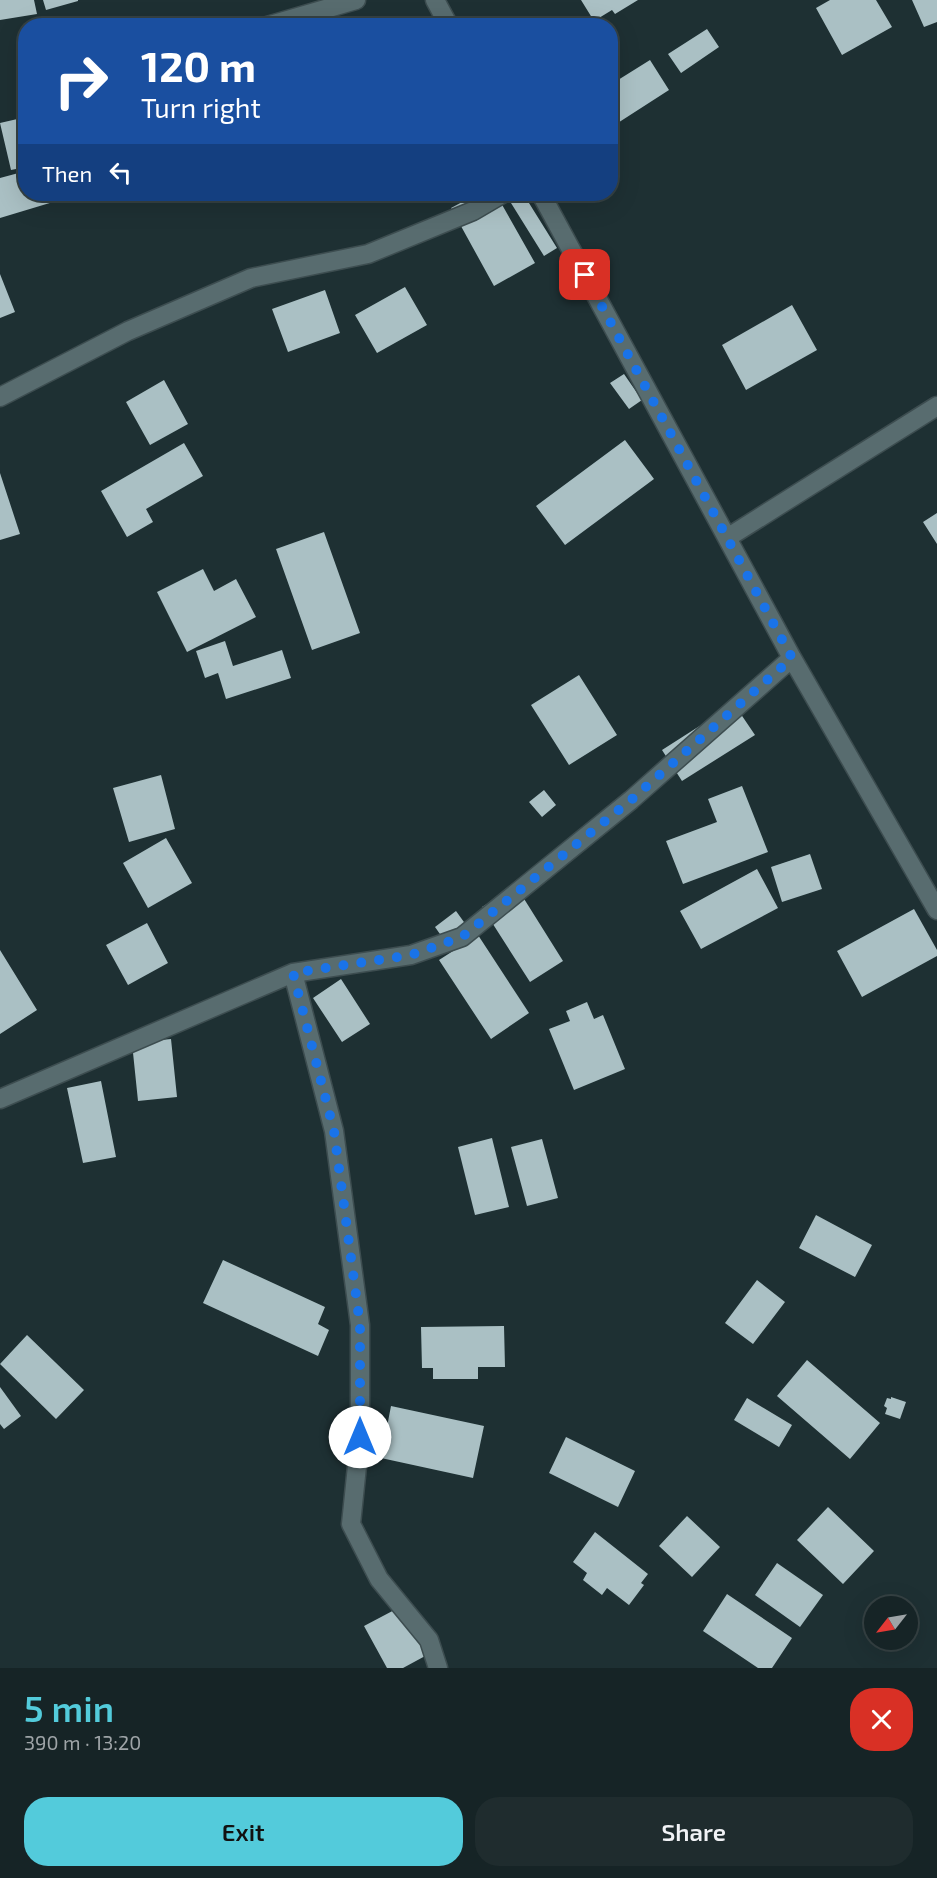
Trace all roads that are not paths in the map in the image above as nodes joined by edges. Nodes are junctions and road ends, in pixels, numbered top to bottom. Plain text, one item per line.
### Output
1 (356, 0) edge
2 (435, 0) edge
3 (294, 18) edge
4 (445, 18) edge
5 (490, 201) edge
6 (545, 201) edge
7 (0, 397) edge
8 (937, 406) edge
9 (727, 538) junction
10 (792, 658) junction
11 (937, 910) edge
12 (293, 973) junction
13 (0, 1099) edge
14 (438, 1668) edge

1 - 3 street
2 - 4 street
5 - 7 street
6 - 9 street
8 - 9 street
9 - 10 street
10 - 11 street
10 - 12 street
12 - 13 street
12 - 14 street

